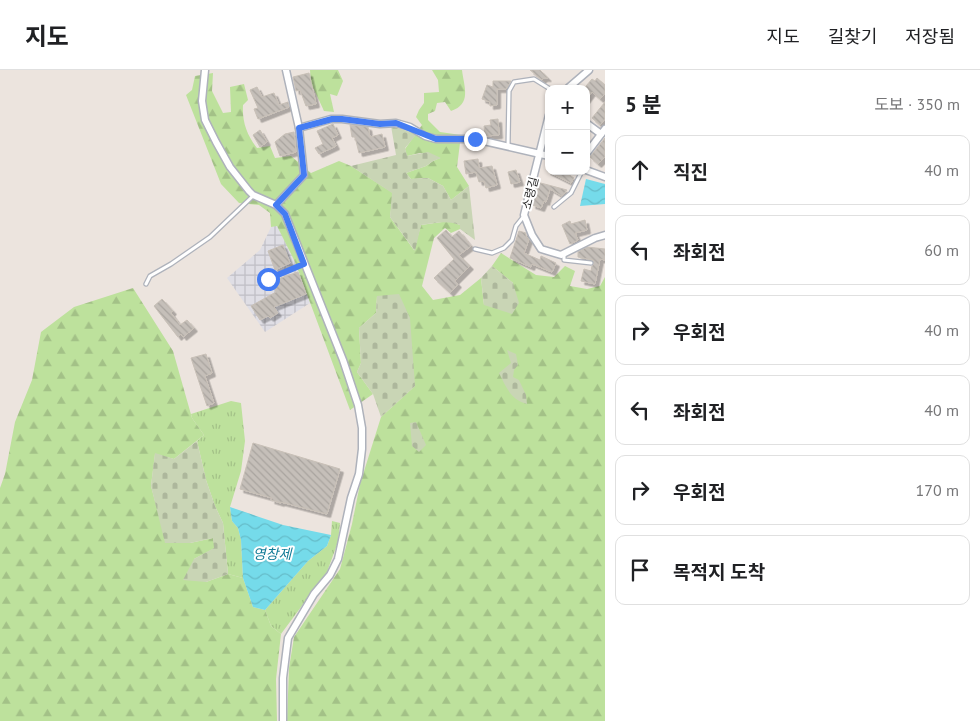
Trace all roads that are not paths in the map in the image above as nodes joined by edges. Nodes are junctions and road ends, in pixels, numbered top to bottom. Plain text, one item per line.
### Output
1 (206, 70) edge
2 (286, 70) edge
3 (589, 70) edge
4 (572, 85) edge
5 (545, 86) edge
6 (590, 125) edge
7 (299, 128) junction
8 (545, 130) edge
9 (603, 132) edge
10 (508, 146) junction
11 (590, 149) edge
12 (540, 153) junction
13 (545, 155) edge
14 (590, 171) edge
15 (580, 175) edge
16 (605, 177) edge
17 (253, 195) junction
18 (276, 205) junction
19 (554, 207) dead end
20 (524, 215) junction
21 (605, 235) edge
22 (475, 249) dead end
23 (564, 254) junction
24 (591, 263) dead end
25 (304, 264) junction
26 (268, 279) dead end
27 (146, 284) dead end
28 (283, 721) edge

1 - 17 street
2 - 7 street
3 - 4 street
5 - 10 lane
6 - 9 street
7 - 10 street
7 - 18 street
8 - 12 street, 소령길
9 - 11 street
10 - 12 street
12 - 13 street
12 - 20 street, 소령길
14 - 16 street
15 - 19 lane
17 - 18 street
17 - 27 lane
18 - 25 street
20 - 22 lane
20 - 23 street, 소령길
21 - 23 street
23 - 24 lane
25 - 26 lane
25 - 28 street

